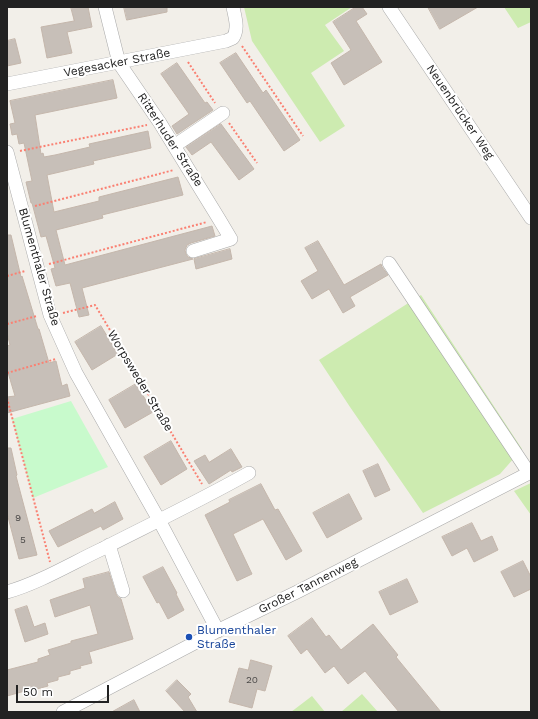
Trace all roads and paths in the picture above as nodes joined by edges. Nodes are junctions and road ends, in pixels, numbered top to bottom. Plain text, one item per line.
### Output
1 (105, 7) edge
2 (233, 7) edge
3 (390, 7) edge
4 (230, 40) junction
5 (119, 63) junction
6 (7, 84) edge
7 (223, 113) dead end
8 (160, 123) junction
9 (303, 136) dead end
10 (174, 146) junction
11 (7, 153) edge
12 (188, 167) junction
13 (22, 210) junction
14 (531, 218) edge
15 (219, 219) junction
16 (193, 251) dead end
17 (389, 263) dead end
18 (37, 267) junction
19 (7, 276) edge
20 (50, 314) junction
21 (7, 324) edge
22 (68, 355) junction
23 (7, 373) edge
24 (7, 398) edge
25 (530, 472) edge
26 (249, 473) dead end
27 (209, 495) junction
28 (159, 520) junction
29 (109, 545) junction
30 (53, 573) junction
31 (123, 591) dead end
32 (7, 592) edge
33 (218, 631) junction
34 (63, 712) edge

1 - 5 street
2 - 4 street
3 - 14 street, Neuenbrücker Weg
4 - 5 street, Vegesacker Straße
4 - 9 path
5 - 6 street, Vegesacker Straße
5 - 8 street, Ritterhuder Straße
7 - 10 street
8 - 10 street, Ritterhuder Straße
8 - 11 path
10 - 12 street, Ritterhuder Straße
11 - 13 street, Blumenthaler Straße
12 - 13 path
12 - 15 street, Ritterhuder Straße
13 - 18 street, Blumenthaler Straße
15 - 16 street, Ritterhuder Straße
15 - 18 path
17 - 25 street
18 - 19 path
18 - 20 street, Blumenthaler Straße
20 - 21 path
20 - 22 street, Blumenthaler Straße
20 - 27 path, Worpsweder Straße
22 - 23 path
22 - 28 street, Blumenthaler Straße
24 - 30 path
25 - 33 street, Großer Tannenweg
26 - 27 street
27 - 28 street
28 - 29 street
28 - 33 street, Blumenthaler Straße
29 - 30 street
29 - 31 street
30 - 32 street
33 - 34 street, Großer Tannenweg

